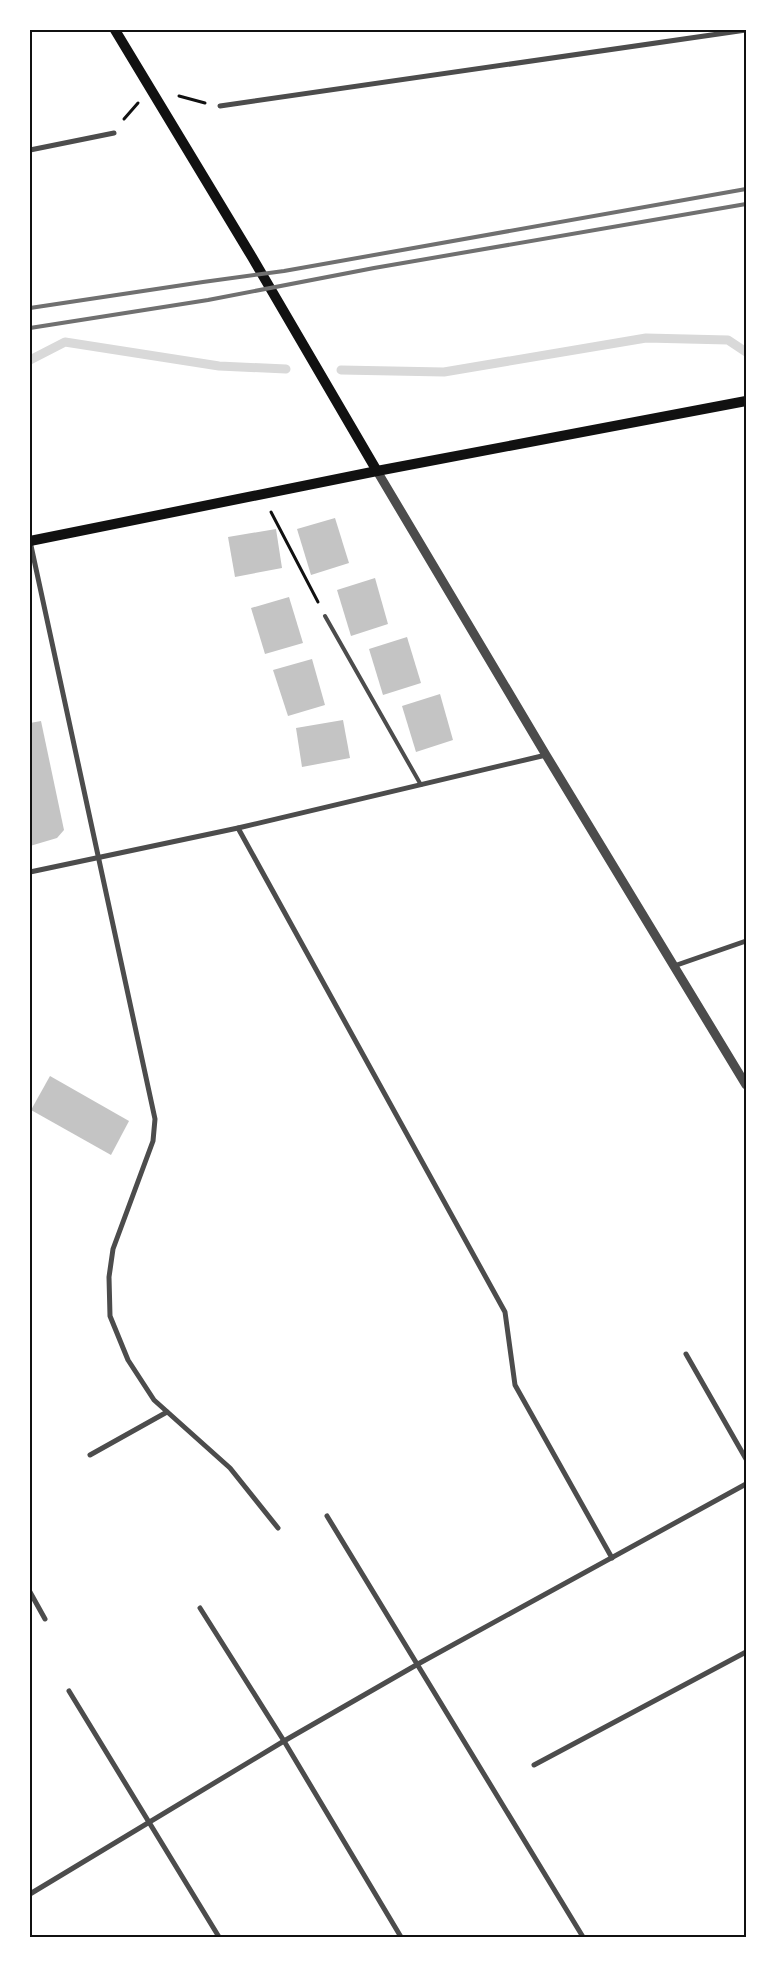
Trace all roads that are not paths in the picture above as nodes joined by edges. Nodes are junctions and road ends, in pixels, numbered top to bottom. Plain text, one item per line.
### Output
1 (115, 30) edge
2 (744, 30) edge
3 (220, 106) dead end
4 (114, 132) road end
5 (30, 150) edge
6 (746, 401) edge
7 (378, 470) junction
8 (30, 541) edge
9 (325, 616) road end
10 (546, 755) junction
11 (421, 785) junction
12 (238, 828) junction
13 (98, 857) junction
14 (30, 872) edge
15 (746, 941) edge
16 (674, 966) junction
17 (746, 1085) edge
18 (686, 1354) dead end
19 (167, 1412) junction
20 (90, 1455) dead end
21 (746, 1459) edge
22 (746, 1484) edge
23 (327, 1516) dead end
24 (278, 1528) dead end
25 (612, 1558) junction
26 (30, 1592) edge
27 (200, 1608) dead end
28 (45, 1619) dead end
29 (746, 1652) edge
30 (418, 1664) junction
31 (69, 1691) dead end
32 (284, 1741) junction
33 (534, 1765) dead end
34 (150, 1822) junction
35 (30, 1894) edge
36 (219, 1937) edge
37 (401, 1937) edge
38 (583, 1937) edge

1 - 7 main road
2 - 3 street
4 - 5 street
6 - 7 main road
7 - 8 main road
7 - 10 street
8 - 13 street
9 - 11 lane
10 - 11 street
10 - 16 street
11 - 12 street
12 - 13 street
12 - 25 street
13 - 14 street
13 - 19 street
15 - 16 street
16 - 17 street
18 - 21 street
19 - 20 street
19 - 24 street
22 - 25 street
23 - 30 street
25 - 30 street
26 - 28 street
27 - 32 street
29 - 33 street
30 - 32 street
30 - 38 street
31 - 34 street
32 - 34 street
32 - 37 street
34 - 35 street
34 - 36 street

